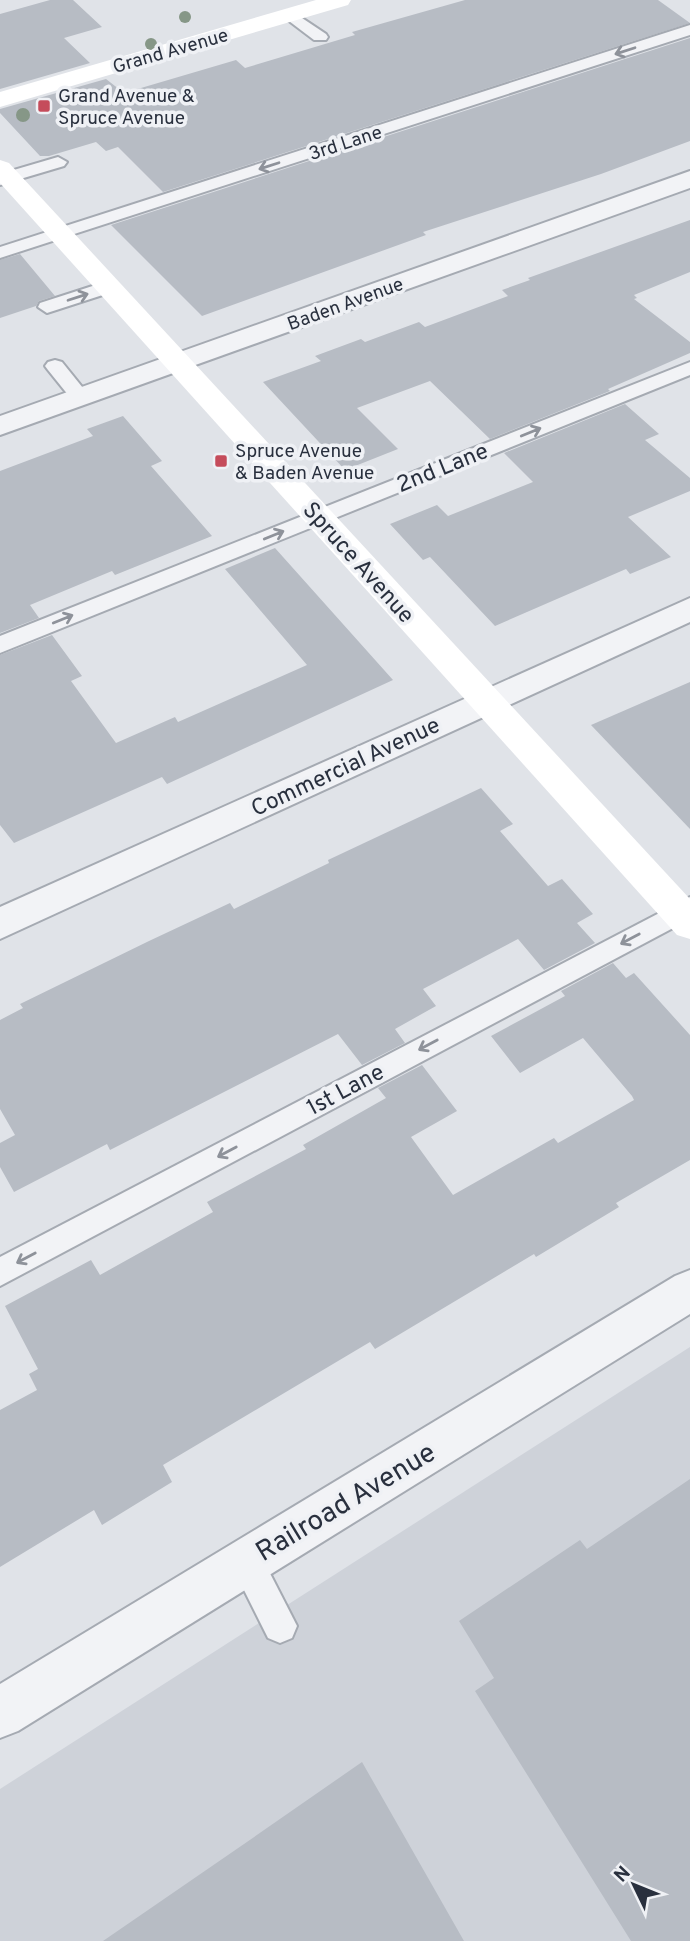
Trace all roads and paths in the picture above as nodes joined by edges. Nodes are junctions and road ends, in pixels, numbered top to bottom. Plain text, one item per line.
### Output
1 (340, 0) edge
2 (290, 15) junction
3 (690, 30) edge
4 (320, 37) dead end
5 (0, 100) edge
6 (402, 104) dead end
7 (419, 118) junction
8 (58, 162) dead end
9 (3, 175) edge
10 (690, 179) edge
11 (101, 196) dead end
12 (121, 214) junction
13 (60, 234) junction
14 (0, 253) edge
15 (108, 287) junction
16 (47, 307) dead end
17 (177, 363) junction
18 (55, 366) dead end
19 (690, 368) edge
20 (80, 397) junction
21 (0, 426) edge
22 (443, 444) dead end
23 (463, 459) junction
24 (318, 517) junction
25 (690, 609) edge
26 (0, 645) edge
27 (487, 702) junction
28 (687, 915) edge
29 (0, 924) edge
30 (0, 1272) edge
31 (690, 1290) edge
32 (246, 1562) junction
33 (280, 1626) dead end
34 (0, 1713) edge

1 - 2 main road, Grand Avenue
2 - 4 lane
2 - 5 main road, Grand Avenue
3 -> 7 lane, 3rd Lane
6 - 7 lane
7 -> 12 lane, 3rd Lane
8 - 9 lane
9 - 13 main road, Spruce Avenue
10 - 17 street, Baden Avenue
11 - 12 lane
12 - 13 lane, 3rd Lane
13 - 14 lane, 3rd Lane
13 - 15 main road, Spruce Avenue
16 -> 15 lane
15 - 17 main road, Spruce Avenue
17 - 20 street, Baden Avenue
17 - 24 main road, Spruce Avenue
18 - 20 lane
23 -> 19 lane, 2nd Lane
20 - 21 street, Baden Avenue
22 - 23 lane
23 - 24 lane, 2nd Lane
26 -> 24 lane, 2nd Lane
24 - 27 main road, Spruce Avenue
25 - 27 street, Commercial Avenue
27 - 28 main road, Spruce Avenue
27 - 29 street, Commercial Avenue
28 -> 30 lane, 1st Lane
31 - 32 street, Railroad Avenue
32 - 33 lane
32 - 34 street, Railroad Avenue

